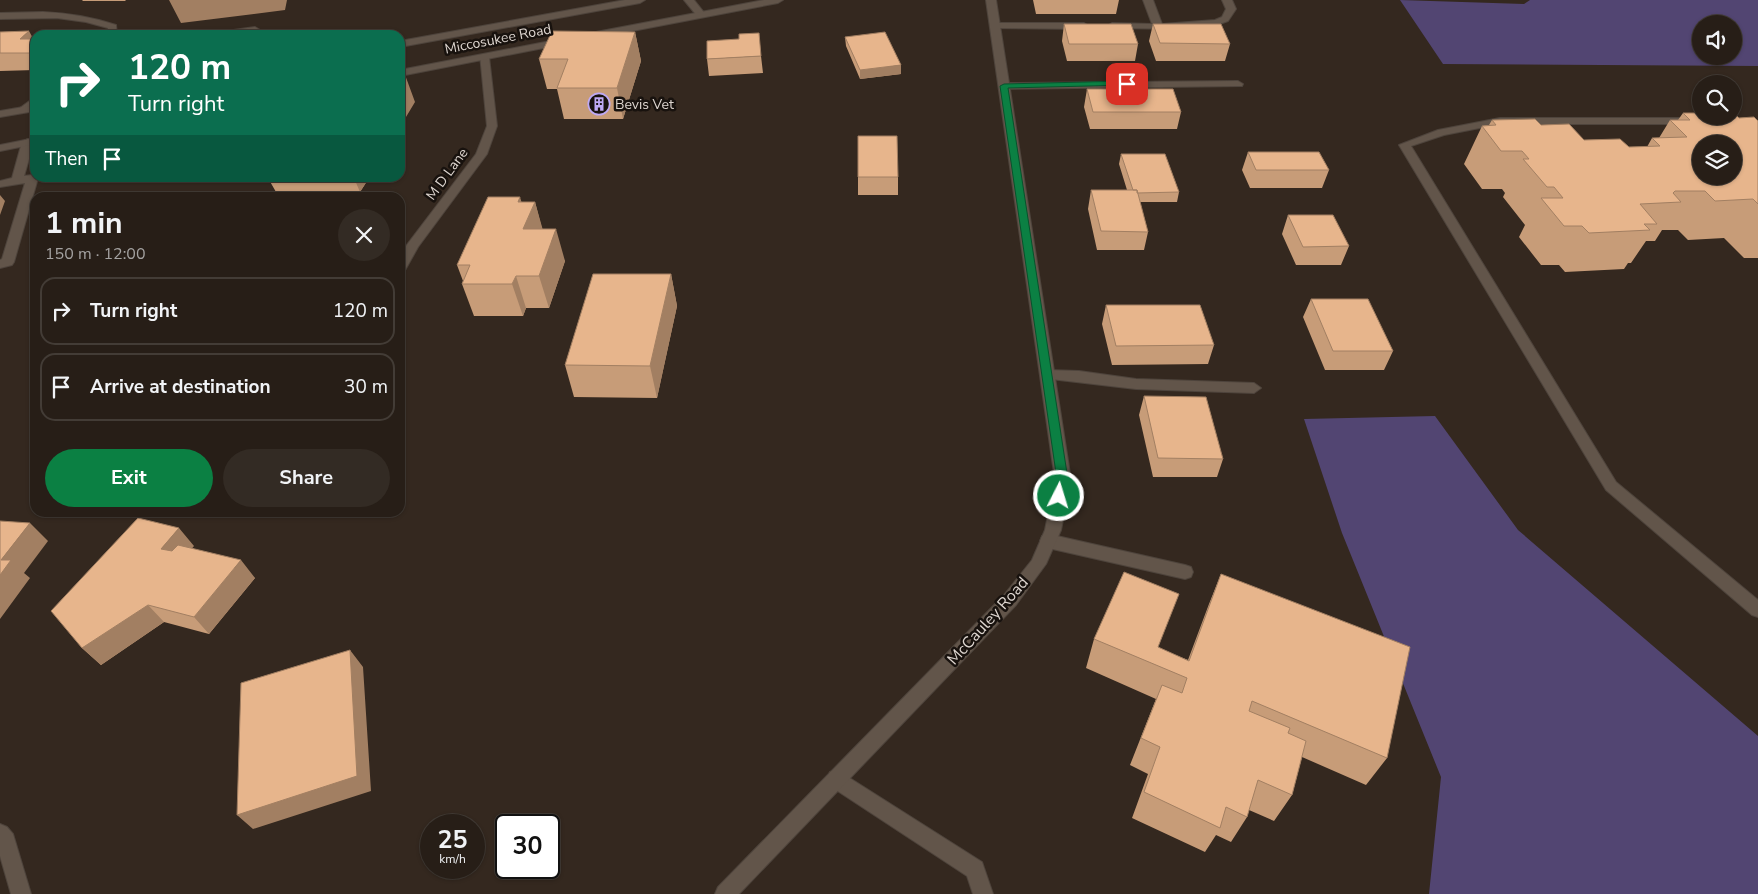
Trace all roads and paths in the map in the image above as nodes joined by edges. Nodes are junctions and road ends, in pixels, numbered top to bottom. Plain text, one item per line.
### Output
1 (640, 0) edge
2 (689, 0) edge
3 (778, 0) edge
4 (991, 0) edge
5 (1148, 0) edge
6 (1227, 0) edge
7 (701, 15) junction
8 (0, 16) edge
9 (995, 26) junction
10 (1158, 26) junction
11 (113, 30) edge
12 (405, 43) edge
13 (484, 57) junction
14 (405, 72) edge
15 (1238, 84) dead end
16 (1004, 86) junction
17 (29, 109) edge
18 (0, 114) edge
19 (1692, 121) edge
20 (30, 142) edge
21 (30, 145) edge
22 (0, 148) edge
23 (30, 178) edge
24 (17, 181) junction
25 (31, 182) edge
26 (0, 184) edge
27 (30, 218) edge
28 (20, 220) junction
29 (405, 259) edge
30 (0, 264) edge
31 (1047, 375) junction
32 (1254, 388) dead end
33 (1048, 541) junction
34 (1185, 572) dead end
35 (1758, 610) edge
36 (837, 778) junction
37 (3, 837) edge
38 (21, 894) edge
39 (725, 894) edge
40 (983, 894) edge

1 - 12 street, Miccosukee Road
2 - 7 street
3 - 7 street, Miccosukee Road
4 - 9 street, McCauley Road
5 - 10 street
6 - 10 street
7 - 13 street, Miccosukee Road
8 - 11 street
9 - 10 street
9 - 16 street, McCauley Road
13 - 14 street, Miccosukee Road
13 - 29 street, M D Lane
15 - 16 street
16 - 31 street, McCauley Road
17 - 18 street
19 - 35 street
20 - 22 street
21 - 24 street
23 - 24 street
24 - 26 street
25 - 28 street
27 - 28 street
28 - 30 street
31 - 32 street
31 - 33 street, McCauley Road
33 - 34 street
33 - 36 street, McCauley Road
36 - 39 street, McCauley Road
36 - 40 street
37 - 38 street

